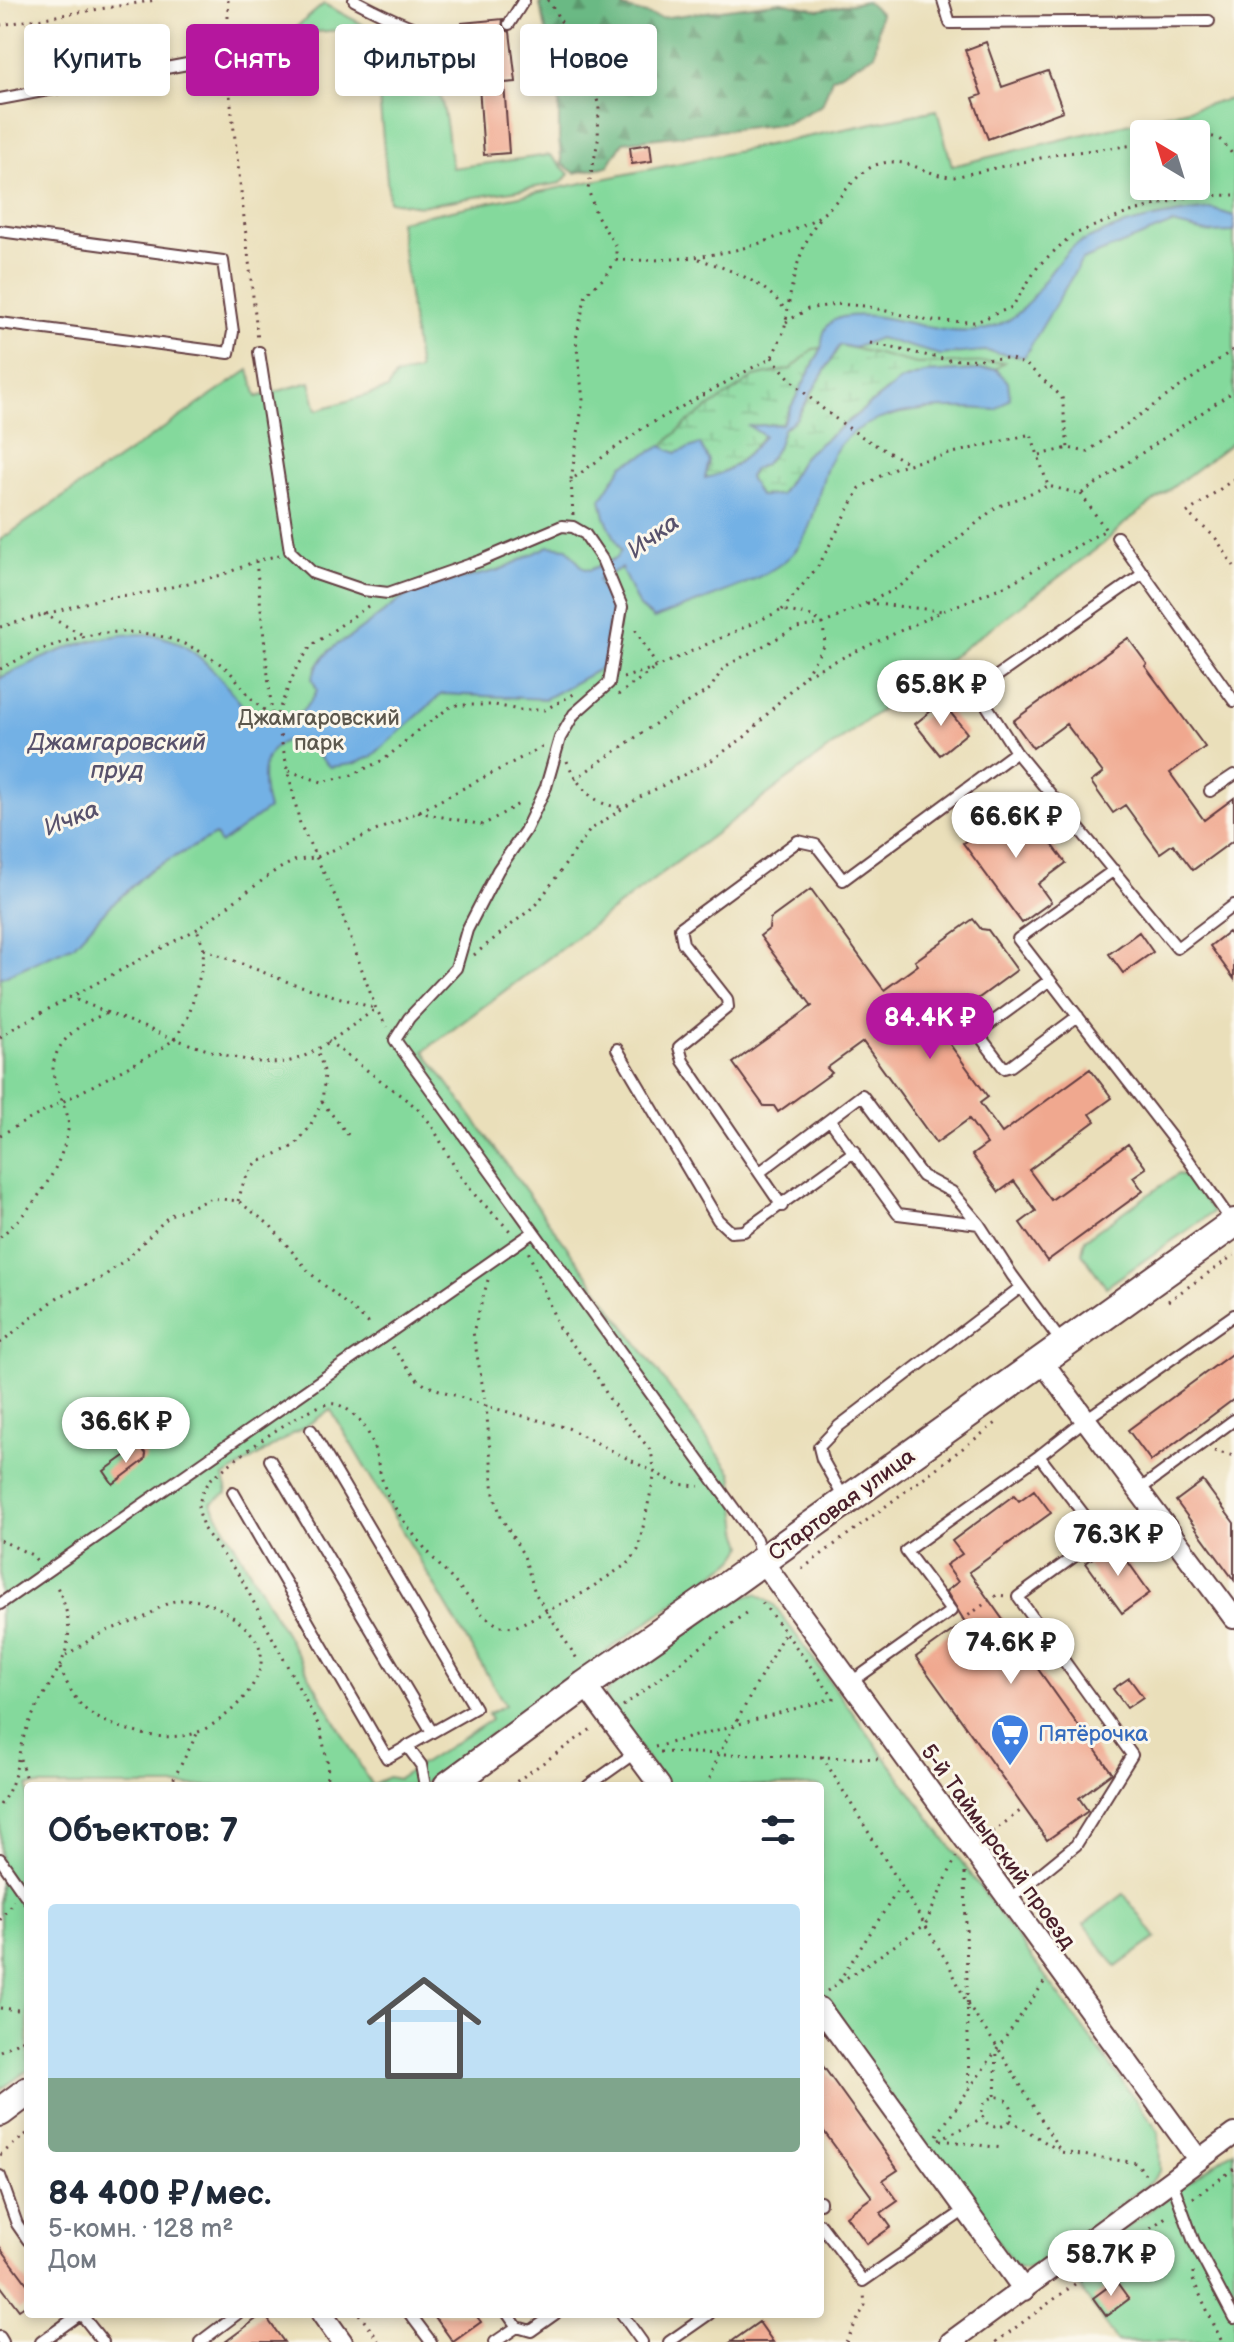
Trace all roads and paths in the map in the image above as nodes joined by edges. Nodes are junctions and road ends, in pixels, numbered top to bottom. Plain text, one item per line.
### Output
1 (156, 0) edge
2 (228, 0) edge
3 (354, 0) edge
4 (524, 0) edge
5 (548, 0) edge
6 (943, 0) edge
7 (1209, 21) dead end
8 (402, 24) edge
9 (509, 24) dead end
10 (0, 25) edge
11 (186, 64) edge
12 (0, 99) edge
13 (1210, 134) edge
14 (1130, 146) edge
15 (1234, 157) edge
16 (1234, 195) edge
17 (819, 217) junction
18 (0, 231) edge
19 (696, 258) junction
20 (616, 260) junction
21 (786, 311) junction
22 (786, 322) junction
23 (0, 323) edge
24 (870, 343) dead end
25 (1234, 349) edge
26 (259, 352) joint
27 (772, 357) junction
28 (1234, 391) edge
29 (1068, 448) junction
30 (1038, 455) junction
31 (909, 464) junction
32 (1234, 479) edge
33 (571, 480) junction
34 (1048, 486) junction
35 (1081, 494) junction
36 (573, 527) junction
37 (1117, 537) dead end
38 (290, 551) junction
39 (256, 561) junction
40 (1234, 566) edge
41 (1144, 573) junction
42 (388, 593) junction
43 (867, 603) junction
44 (622, 607) junction
45 (782, 610) junction
46 (943, 611) junction
47 (44, 614) junction
48 (823, 624) junction
49 (0, 627) edge
50 (83, 635) junction
51 (657, 667) junction
52 (0, 669) edge
53 (805, 675) junction
54 (609, 683) junction
55 (613, 699) dead end
56 (1234, 701) edge
57 (274, 715) junction
58 (560, 738) junction
59 (569, 749) dead end
60 (1016, 752) junction
61 (289, 771) junction
62 (1234, 775) edge
63 (575, 779) junction
64 (546, 787) junction
65 (1210, 791) dead end
66 (624, 807) junction
67 (418, 812) junction
68 (315, 858) junction
69 (1114, 870) junction
70 (1234, 905) edge
71 (197, 929) junction
72 (204, 949) junction
73 (456, 968) junction
74 (1050, 980) junction
75 (69, 997) junction
76 (376, 1009) junction
77 (110, 1012) junction
78 (1078, 1016) junction
79 (0, 1038) edge
80 (176, 1038) junction
81 (395, 1040) junction
82 (328, 1041) junction
83 (317, 1049) junction
84 (617, 1049) dead end
85 (62, 1101) junction
86 (322, 1102) junction
87 (830, 1120) junction
88 (0, 1135) edge
89 (349, 1136) dead end
90 (855, 1151) junction
91 (760, 1172) junction
92 (238, 1201) junction
93 (782, 1206) junction
94 (1234, 1223) edge
95 (979, 1224) junction
96 (532, 1233) junction
97 (0, 1237) edge
98 (521, 1241) junction
99 (1234, 1255) edge
100 (483, 1268) junction
101 (1021, 1287) junction
102 (1161, 1306) dead end
103 (1234, 1315) edge
104 (384, 1338) junction
105 (0, 1343) edge
106 (1052, 1353) junction
107 (486, 1406) junction
108 (1005, 1417) dead end
109 (1086, 1419) junction
110 (1234, 1420) edge
111 (311, 1430) dead end
112 (1039, 1456) junction
113 (270, 1460) dead end
114 (655, 1473) junction
115 (719, 1488) junction
116 (1139, 1490) junction
117 (233, 1492) dead end
118 (845, 1500) junction
119 (0, 1540) edge
120 (762, 1561) junction
121 (802, 1569) dead end
122 (47, 1571) junction
123 (1018, 1597) junction
124 (761, 1601) dead end
125 (0, 1604) edge
126 (547, 1611) junction
127 (951, 1611) junction
128 (747, 1612) dead end
129 (1234, 1618) edge
130 (785, 1632) junction
131 (66, 1655) junction
132 (60, 1668) junction
133 (583, 1675) junction
134 (850, 1683) junction
135 (609, 1716) junction
136 (736, 1724) junction
137 (198, 1731) junction
138 (432, 1732) junction
139 (407, 1746) junction
140 (636, 1752) junction
141 (719, 1754) junction
142 (822, 1756) junction
143 (19, 1758) junction
144 (906, 1760) junction
145 (27, 1782) edge
146 (172, 1782) edge
147 (326, 1782) edge
148 (424, 1782) edge
149 (453, 1782) edge
150 (516, 1782) edge
151 (594, 1782) edge
152 (657, 1782) edge
153 (708, 1782) edge
154 (0, 1805) edge
155 (1024, 1808) dead end
156 (974, 1839) junction
157 (0, 1859) edge
158 (901, 1885) junction
159 (24, 1893) edge
160 (1008, 1900) junction
161 (925, 1925) junction
162 (1056, 1965) junction
163 (837, 1984) junction
164 (824, 1993) edge
165 (967, 2004) junction
166 (0, 2008) edge
167 (24, 2011) edge
168 (824, 2014) edge
169 (24, 2039) edge
170 (998, 2048) junction
171 (0, 2051) edge
172 (969, 2090) junction
173 (24, 2094) edge
174 (995, 2096) junction
175 (0, 2112) edge
176 (983, 2119) junction
177 (1010, 2119) junction
178 (1234, 2134) edge
179 (24, 2136) edge
180 (937, 2140) junction
181 (1002, 2148) dead end
182 (1061, 2152) junction
183 (0, 2155) edge
184 (1198, 2159) junction
185 (1234, 2169) edge
186 (0, 2176) edge
187 (1164, 2184) junction
188 (1181, 2206) junction
189 (965, 2210) junction
190 (824, 2229) edge
191 (24, 2234) edge
192 (1194, 2242) junction
193 (863, 2281) junction
194 (1024, 2290) junction
195 (75, 2318) edge
196 (84, 2318) edge
197 (232, 2318) edge
198 (325, 2318) edge
199 (362, 2318) edge
200 (413, 2318) edge
201 (511, 2318) edge
202 (549, 2318) edge
203 (625, 2318) edge
204 (703, 2318) edge
205 (1234, 2318) edge
206 (517, 2327) junction
207 (213, 2332) junction
208 (41, 2342) edge
209 (103, 2342) edge
210 (200, 2342) edge
211 (220, 2342) edge
212 (342, 2342) edge
213 (380, 2342) edge
214 (431, 2342) edge
215 (495, 2342) edge
216 (642, 2342) edge
217 (669, 2342) edge
218 (846, 2342) edge
219 (951, 2342) edge
220 (996, 2342) edge
221 (1220, 2342) edge

1 - 10 path
2 - 26 path
3 - 8 lane
4 - 9 lane
5 - 20 path
6 - 7 lane
11 - 12 lane
13 - 15 path
14 - 17 path
16 - 22 path
17 - 19 path
17 - 21 path
18 - 23 lane
19 - 20 path
19 - 21 path
20 - 33 path
21 - 22 path
22 - 27 path
24 - 29 path
25 - 29 path
26 - 38 lane
27 - 31 path
27 - 33 path
28 - 35 path
29 - 30 path
30 - 31 path
30 - 34 path
31 - 45 path
32 - 40 path
33 - 36 path
34 - 35 path
34 - 43 path
35 - 46 path
36 - 42 lane
36 - 44 lane
37 - 41 lane
38 - 39 path
38 - 42 lane
39 - 47 path
39 - 57 path
41 - 56 lane
41 - 60 lane
42 - 57 path
43 - 46 path
43 - 48 path
44 - 51 path
44 - 54 lane
45 - 48 path
45 - 51 path
46 - 53 path
47 - 49 path
47 - 50 path
48 - 53 path
48 - 63 path
50 - 52 path
50 - 57 path
51 - 54 path
51 - 55 path
53 - 66 path
54 - 58 lane
54 - 61 path
57 - 61 path
58 - 64 lane
58 - 67 path
59 - 63 path
60 - 69 lane
60 - 91 lane
61 - 68 path
62 - 65 lane
63 - 66 path
64 - 67 path
64 - 73 lane
66 - 73 path
67 - 68 path
68 - 71 path
68 - 76 path
69 - 70 lane
69 - 74 lane
71 - 72 path
71 - 75 path
72 - 76 path
72 - 80 path
73 - 81 lane
74 - 78 lane
74 - 78 lane
75 - 77 path
75 - 79 path
76 - 81 path
76 - 82 path
77 - 80 path
77 - 85 path
78 - 94 lane
80 - 83 path
80 - 85 path
81 - 96 lane
82 - 83 path
82 - 98 path
83 - 86 path
84 - 93 lane
85 - 88 path
85 - 97 path
86 - 89 path
86 - 92 path
87 - 90 lane
87 - 91 lane
87 - 95 lane
90 - 93 lane
90 - 95 lane
91 - 93 lane
92 - 104 path
92 - 105 path
94 - 106 street, Стартовая улица
95 - 101 lane
96 - 98 lane
96 - 115 lane
98 - 100 lane
98 - 114 path
99 - 102 path
100 - 104 lane
100 - 107 path
101 - 106 lane
101 - 118 lane
103 - 109 lane
104 - 107 path
104 - 122 lane
106 - 109 street
106 - 118 street, Стартовая улица
107 - 114 path
107 - 126 path
108 - 121 path
109 - 112 lane
109 - 116 street
110 - 116 lane
111 - 138 lane
112 - 123 lane
112 - 127 lane
113 - 138 lane
114 - 115 path
114 - 126 path
115 - 120 lane
116 - 129 street
117 - 139 lane
118 - 120 street, Стартовая улица
119 - 122 path
120 - 133 street, Стартовая улица
120 - 134 street, 5-й Таймырский проезд
122 - 125 lane
122 - 131 path
123 - 127 path
123 - 160 lane
124 - 130 path
126 - 133 path
126 - 147 path
127 - 134 lane
128 - 135 path
130 - 136 path
130 - 136 path
131 - 132 path
131 - 137 path
132 - 137 path
132 - 143 path
133 - 135 street
133 - 149 street, Стартовая улица
134 - 144 street, 5-й Таймырский проезд
135 - 140 street
135 - 150 path
136 - 140 path
136 - 141 path
137 - 146 path
138 - 139 lane
139 - 148 lane
140 - 141 path
140 - 151 lane
140 - 152 street
141 - 142 path
141 - 153 path
142 - 144 path
142 - 158 path
143 - 145 path
143 - 154 path
144 - 156 street, 5-й Таймырский проезд
155 - 156 path
156 - 160 street, 5-й Таймырский проезд
156 - 161 path
156 - 165 path
157 - 159 lane
158 - 161 path
158 - 163 path
160 - 162 street, 5-й Таймырский проезд
161 - 163 path
161 - 165 path
162 - 170 path
162 - 184 street, 5-й Таймырский проезд
163 - 164 path
165 - 170 path
165 - 172 path
166 - 167 path
168 - 189 street
169 - 171 path
170 - 172 path
170 - 174 path
170 - 182 path
172 - 180 path
173 - 175 street
174 - 176 path
174 - 177 path
176 - 177 path
176 - 180 path
177 - 182 path
178 - 184 street
179 - 183 path
180 - 181 path
182 - 187 path
184 - 187 street
185 - 188 path
186 - 191 lane
187 - 188 lane
187 - 194 street
188 - 192 lane
188 - 220 path
189 - 193 lane
189 - 194 street
190 - 193 lane
192 - 205 lane
192 - 221 path
193 - 218 path
194 - 219 street
195 - 208 lane
196 - 209 lane
197 - 207 lane
198 - 212 street
199 - 213 path
200 - 214 lane
201 - 206 lane
202 - 206 lane
203 - 216 lane
204 - 217 lane
206 - 215 lane
207 - 210 lane
207 - 211 lane

